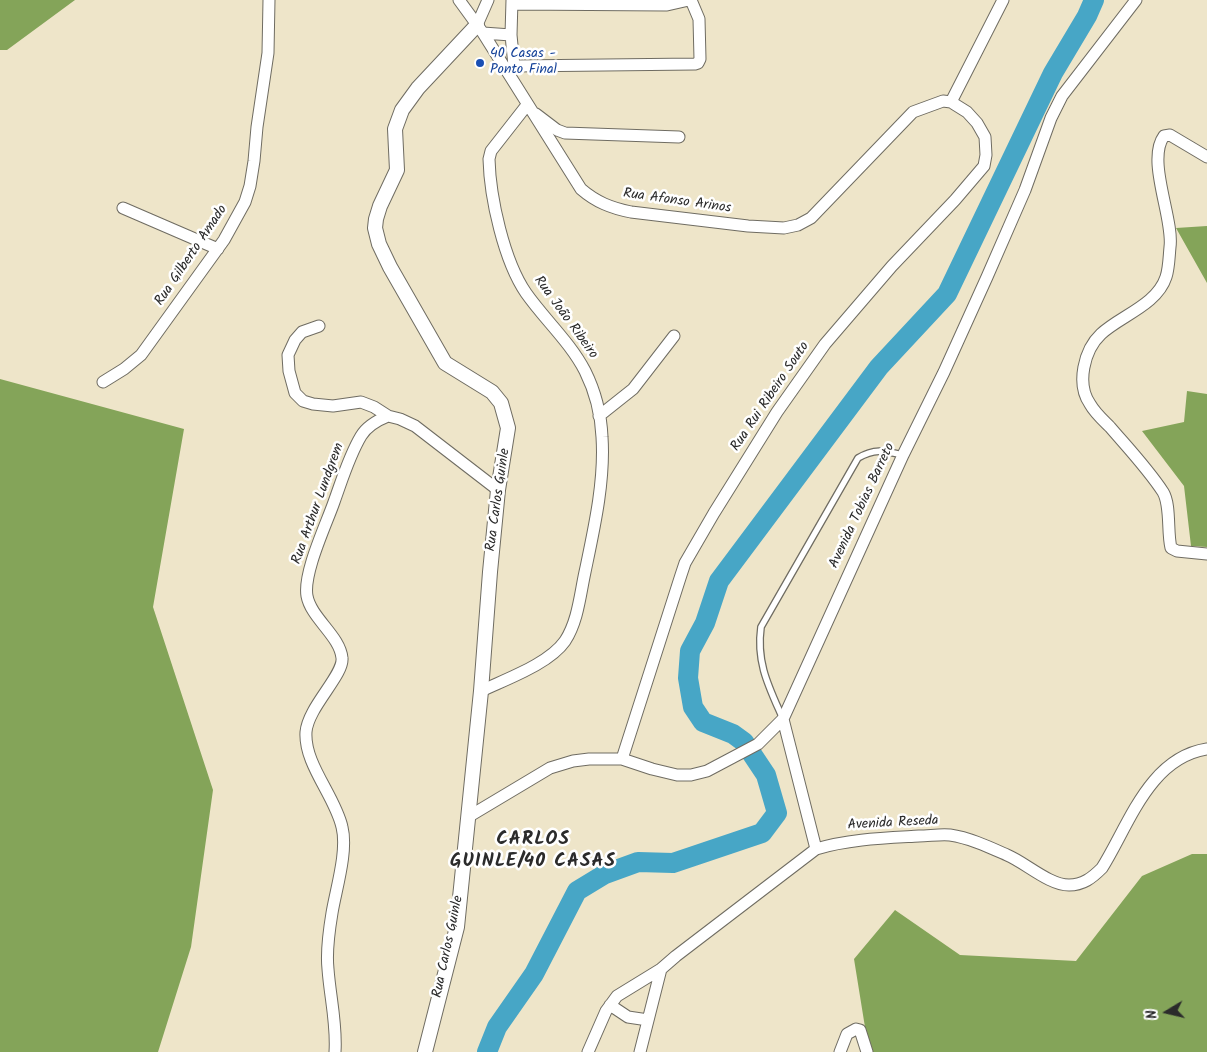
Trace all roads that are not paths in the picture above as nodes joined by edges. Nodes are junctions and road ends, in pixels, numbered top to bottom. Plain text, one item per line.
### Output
1 (269, 0) edge
2 (459, 0) edge
3 (488, 0) edge
4 (690, 0) edge
5 (1003, 0) edge
6 (1136, 0) edge
7 (512, 2) edge
8 (480, 29) junction
9 (511, 35) junction
10 (951, 102) junction
11 (529, 108) junction
12 (679, 137) dead end
13 (1207, 157) edge
14 (122, 208) dead end
15 (218, 249) junction
16 (319, 326) dead end
17 (674, 336) dead end
18 (103, 382) dead end
19 (388, 416) junction
20 (599, 416) junction
21 (902, 455) junction
22 (498, 490) junction
23 (1207, 554) edge
24 (481, 691) junction
25 (783, 719) junction
26 (1207, 749) edge
27 (622, 759) junction
28 (468, 817) junction
29 (816, 849) junction
30 (661, 969) junction
31 (610, 1005) junction
32 (648, 1020) junction
33 (335, 1052) edge
34 (424, 1052) edge
35 (588, 1052) edge
36 (640, 1052) edge
37 (840, 1052) edge
38 (867, 1052) edge

1 - 15 street, Rua Gilberto Amado
2 - 8 street, Rua Afonso Arinos
3 - 8 street
4 - 7 street
4 - 9 street
5 - 10 street
6 - 21 street, Avenida Tobias Barreto
7 - 9 street
8 - 9 street
8 - 11 street, Rua Afonso Arinos
8 - 22 street, Rua Carlos Guinle
10 - 11 street, Rua Afonso Arinos
10 - 27 street, Rua Rui Ribeiro Souto
11 - 12 street
11 - 20 street, Rua João Ribeiro
13 - 23 street
14 - 15 street
15 - 18 street, Rua Gilberto Amado
16 - 19 street
17 - 20 street
19 - 22 street
19 - 33 street, Rua Arthur Lundgrem
20 - 24 street, Rua João Ribeiro
21 - 25 street, Avenida Tobias Barreto
21 - 25 lane
22 - 24 street, Rua Carlos Guinle
24 - 28 street, Rua Carlos Guinle
25 - 27 street, Avenida Tobias Barreto
25 - 29 street
26 - 29 street, Avenida Reseda
27 - 28 street, Avenida Tobias Barreto
28 - 34 street, Rua Carlos Guinle
29 - 30 street, Avenida Reseda
30 - 31 street, Avenida Reseda
30 - 32 street
31 - 32 street
31 - 35 street
32 - 36 street
37 - 38 street

